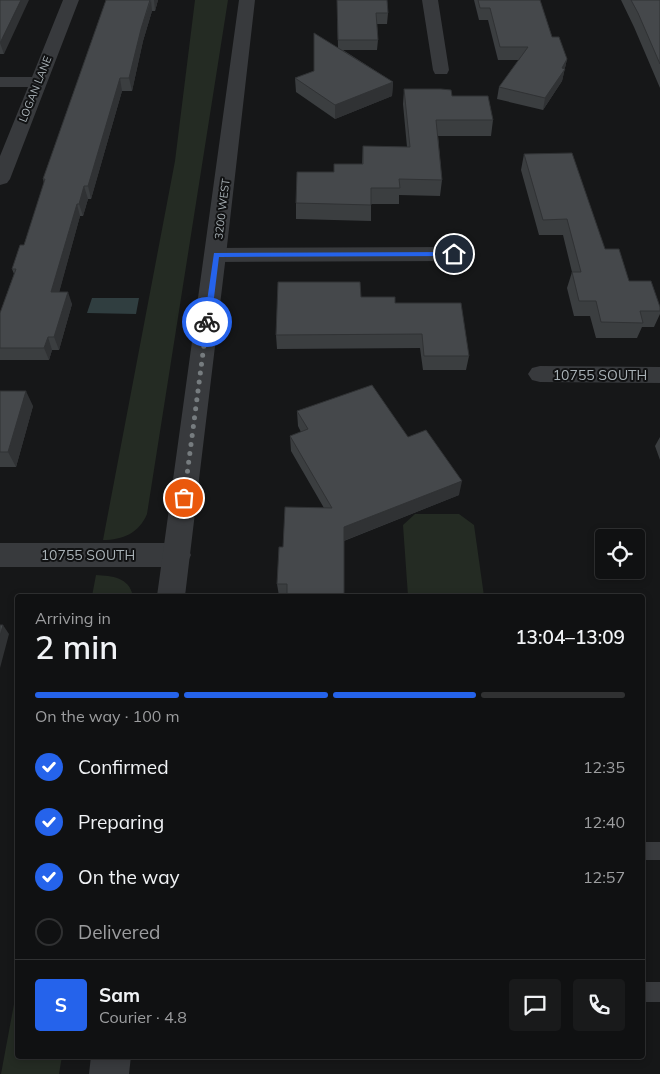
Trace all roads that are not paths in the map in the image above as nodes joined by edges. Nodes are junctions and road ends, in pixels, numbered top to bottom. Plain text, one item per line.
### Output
1 (71, 0) edge
2 (247, 0) edge
3 (430, 0) edge
4 (441, 70) dead end
5 (0, 82) edge
6 (38, 82) junction
7 (0, 179) edge
8 (454, 254) dead end
9 (216, 255) junction
10 (540, 374) dead end
11 (660, 375) edge
12 (0, 555) edge
13 (177, 555) junction
14 (171, 594) edge
15 (645, 851) edge
16 (660, 851) edge
17 (645, 992) edge
18 (660, 992) edge
19 (111, 1059) edge
20 (109, 1074) edge

1 - 6 street, LOGAN LANE
2 - 9 street, 3200 WEST
3 - 4 street
5 - 6 street
6 - 7 street, LOGAN LANE
8 - 9 street
9 - 13 street, 3200 WEST
10 - 11 street, 10755 SOUTH
12 - 13 street, 10755 SOUTH
13 - 14 street, 3200 WEST
15 - 16 lane
17 - 18 lane
19 - 20 street

